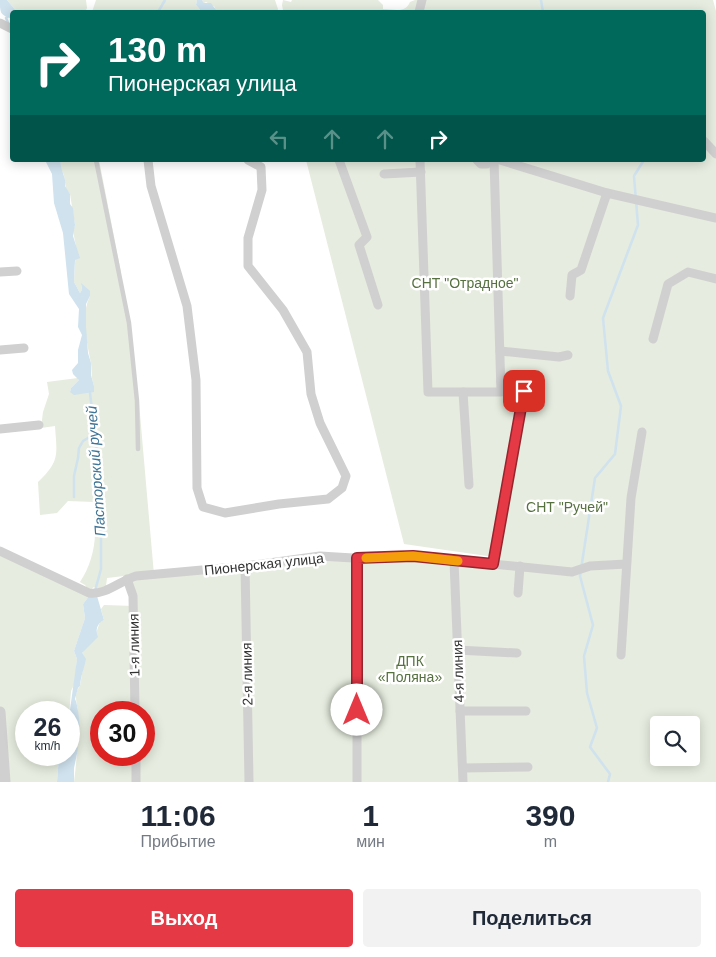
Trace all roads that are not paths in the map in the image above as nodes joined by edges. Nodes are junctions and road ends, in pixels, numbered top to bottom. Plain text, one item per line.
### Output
1 (706, 143) edge
2 (716, 154) edge
3 (96, 162) edge
4 (148, 162) edge
5 (252, 162) edge
6 (340, 162) edge
7 (420, 162) edge
8 (494, 162) edge
9 (521, 163) edge
10 (420, 172) junction
11 (384, 174) dead end
12 (608, 193) junction
13 (716, 218) edge
14 (17, 271) dead end
15 (0, 272) edge
16 (716, 279) edge
17 (570, 296) dead end
18 (378, 305) dead end
19 (653, 339) dead end
20 (24, 348) dead end
21 (0, 350) edge
22 (500, 351) junction
23 (568, 355) dead end
24 (501, 382) junction
25 (463, 392) junction
26 (39, 425) dead end
27 (0, 429) edge
28 (642, 432) dead end
29 (138, 448) dead end
30 (469, 485) dead end
31 (0, 551) edge
32 (357, 558) junction
33 (454, 560) junction
34 (493, 564) junction
35 (626, 564) junction
36 (245, 566) junction
37 (520, 566) junction
38 (127, 579) junction
39 (518, 593) dead end
40 (457, 650) junction
41 (517, 653) dead end
42 (621, 655) dead end
43 (135, 701) edge
44 (460, 711) junction
45 (526, 711) dead end
46 (0, 712) edge
47 (136, 766) edge
48 (528, 767) dead end
49 (463, 768) junction
50 (5, 782) edge
51 (136, 782) edge
52 (249, 782) edge
53 (357, 782) edge
54 (463, 782) edge

1 - 2 street
3 - 29 lane
4 - 5 street
6 - 18 street
7 - 10 street
8 - 22 street
9 - 12 street
10 - 11 street
10 - 25 street
12 - 13 street
12 - 17 street
14 - 15 street
16 - 19 street
20 - 21 street
22 - 23 street
22 - 24 street
24 - 25 street
24 - 34 street
25 - 30 street
26 - 27 street
28 - 35 street
31 - 38 street, Пионерская улица
32 - 33 street, Пионерская улица
32 - 36 street, Пионерская улица
32 - 53 street
33 - 34 street, Пионерская улица
33 - 40 street, 4-я линия
34 - 37 street, Пионерская улица
35 - 37 street, Пионерская улица
35 - 42 street
36 - 38 street, Пионерская улица
36 - 52 street, 2-я линия
37 - 39 street
38 - 43 street, 1-я линия
40 - 41 street
40 - 44 street, 4-я линия
44 - 45 street
44 - 49 street, 4-я линия
46 - 50 street
47 - 51 street
48 - 49 street
49 - 54 street, 4-я линия

